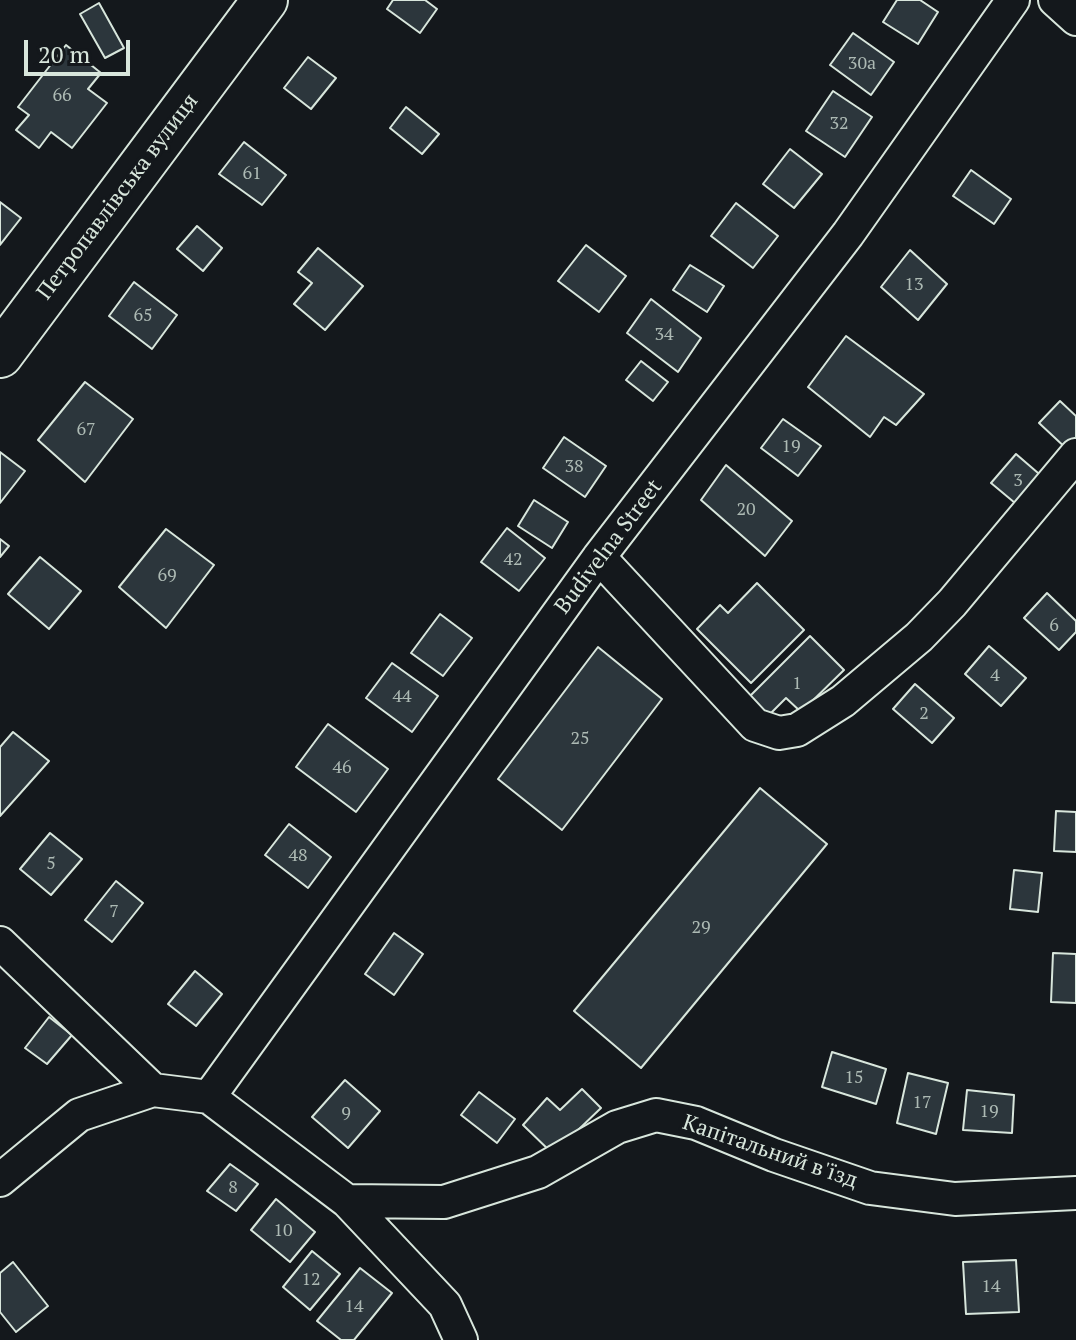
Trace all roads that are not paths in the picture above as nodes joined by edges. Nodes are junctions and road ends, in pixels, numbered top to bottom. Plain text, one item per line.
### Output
1 (265, 0) edge
2 (1013, 0) edge
3 (1055, 0) edge
4 (1076, 19) edge
5 (0, 355) edge
6 (1076, 455) edge
7 (599, 557) junction
8 (0, 943) edge
9 (153, 1090) junction
10 (209, 1097) junction
11 (0, 1180) edge
12 (1076, 1193) edge
13 (347, 1201) junction
14 (461, 1340) edge

1 - 5 street, Петропавлівська вулиця
2 - 7 street, Budivelna Street
3 - 4 street
6 - 7 street
7 - 10 street, Budivelna Street
8 - 9 street
9 - 10 street
9 - 11 street
10 - 13 street
12 - 13 street, Капітальний в'їзд
13 - 14 street

